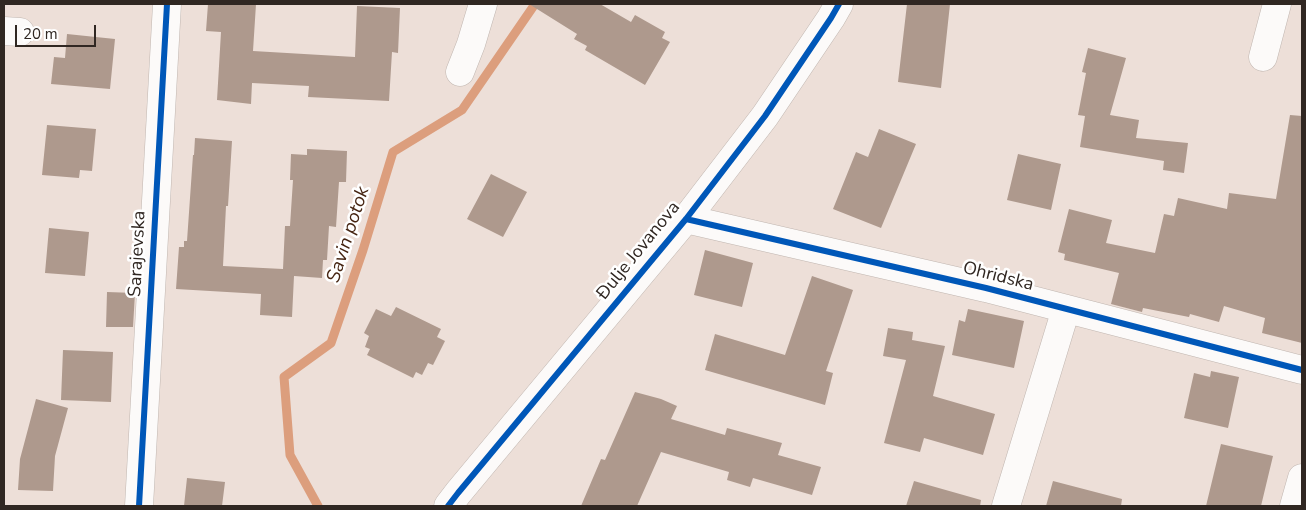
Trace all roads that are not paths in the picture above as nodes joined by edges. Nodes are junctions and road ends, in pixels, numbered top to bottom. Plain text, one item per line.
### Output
1 (167, 4) edge
2 (483, 4) edge
3 (839, 4) edge
4 (1277, 4) edge
5 (1263, 57) dead end
6 (460, 72) dead end
7 (686, 219) junction
8 (1066, 309) junction
9 (1302, 370) edge
10 (1302, 478) edge
11 (139, 506) edge
12 (448, 506) edge
13 (1006, 506) edge
14 (1294, 506) edge

1 - 11 street, Sarajevska
2 - 6 street
3 - 7 street, Đulje Jovanova
4 - 5 street
7 - 8 street, Ohridska
7 - 12 street, Đulje Jovanova
8 - 9 street, Ohridska
8 - 13 street
10 - 14 street

